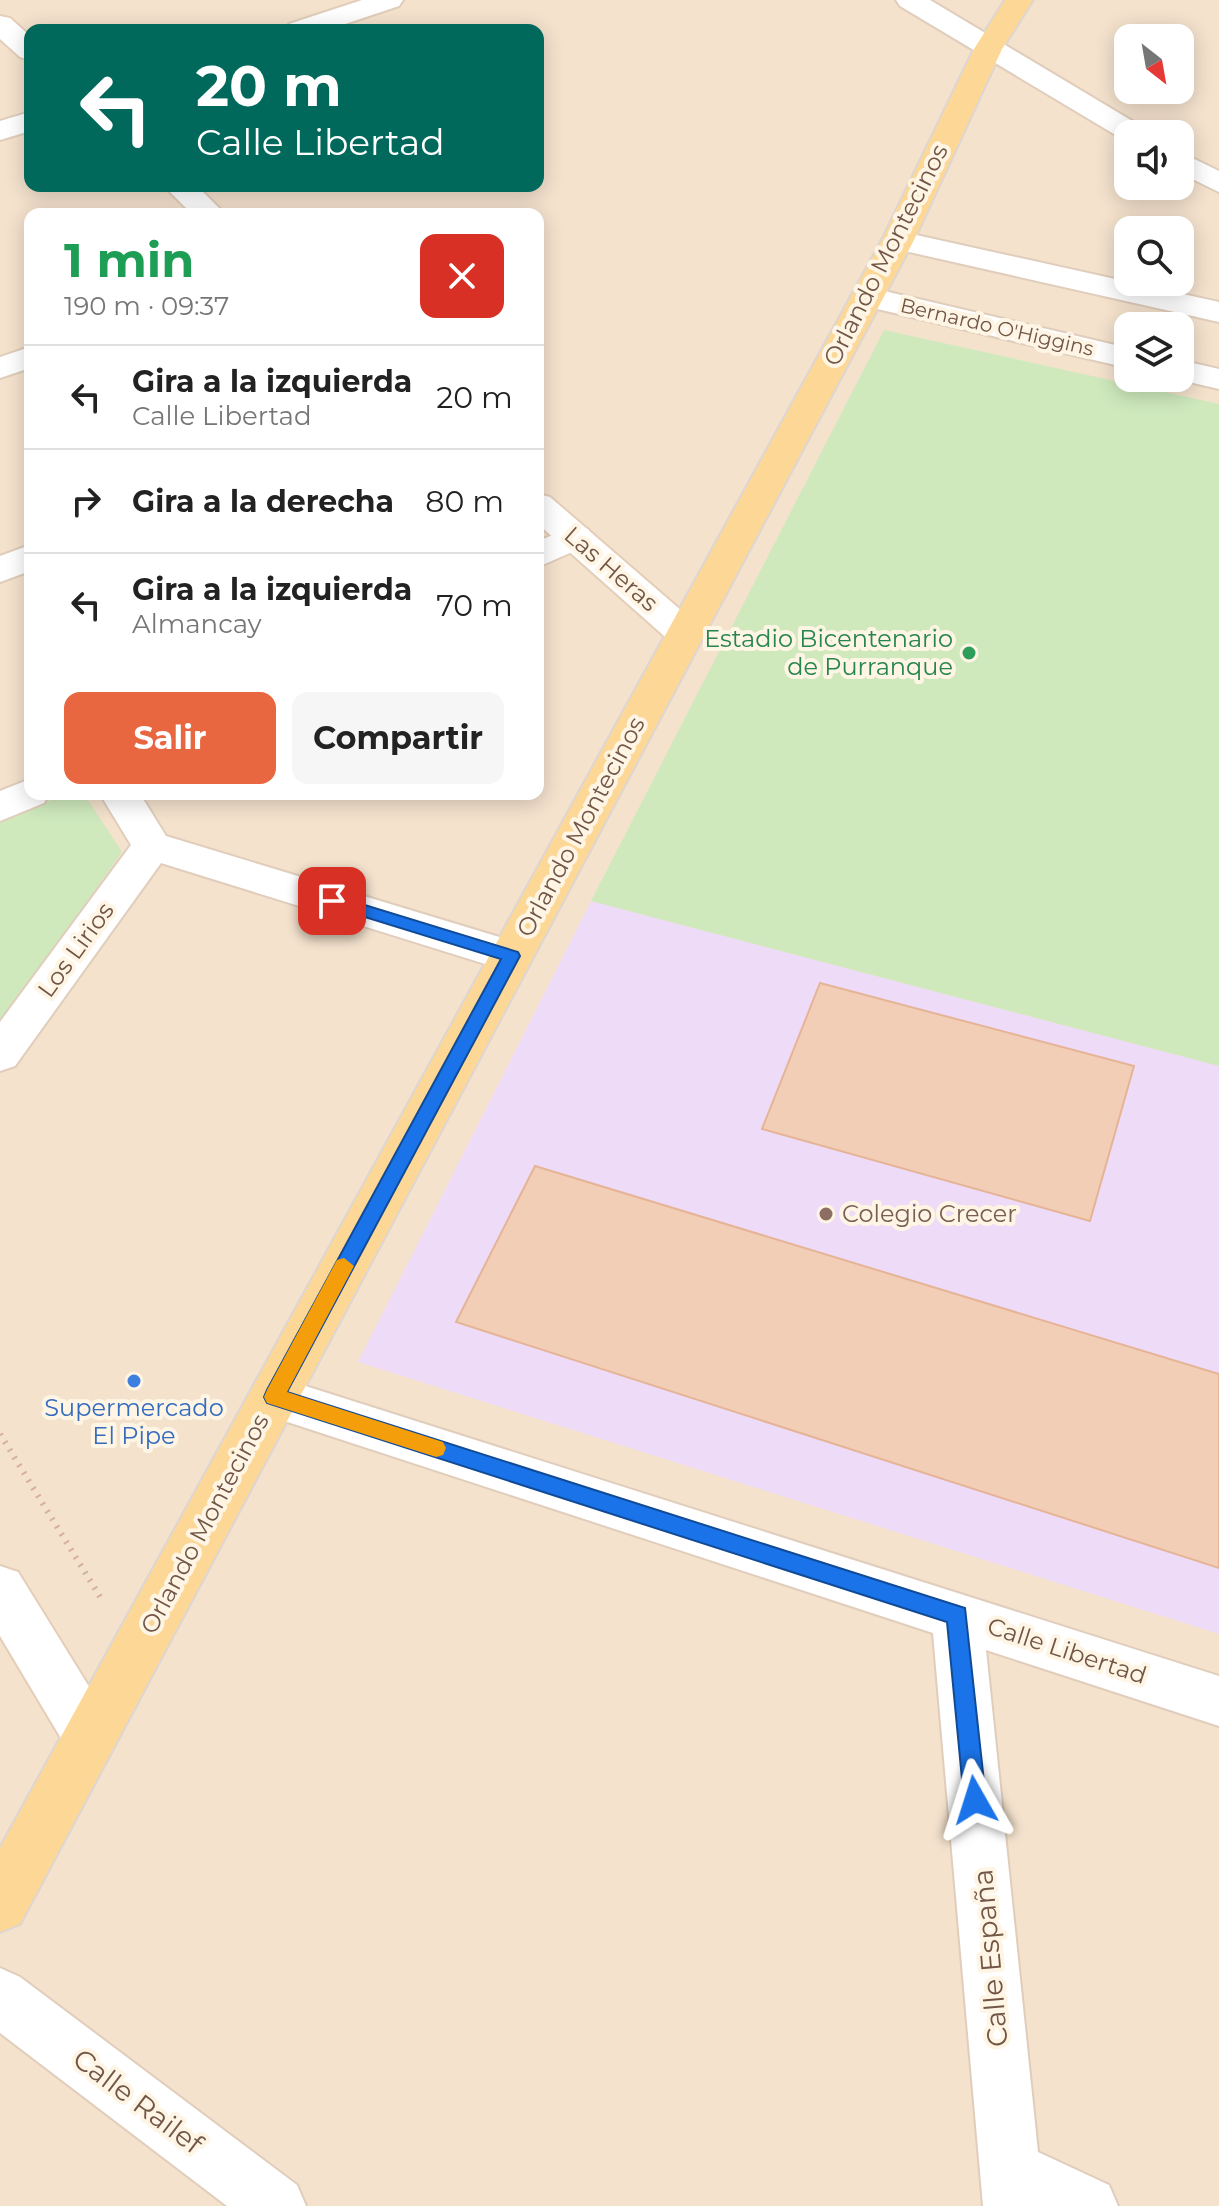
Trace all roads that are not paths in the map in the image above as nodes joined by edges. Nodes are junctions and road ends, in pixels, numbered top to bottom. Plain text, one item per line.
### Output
1 (389, 0) edge
2 (910, 0) edge
3 (1019, 0) edge
4 (0, 24) edge
5 (317, 24) edge
6 (24, 46) edge
7 (988, 49) junction
8 (1114, 122) edge
9 (24, 123) edge
10 (0, 131) edge
11 (1194, 169) edge
12 (1219, 183) edge
13 (186, 192) edge
14 (203, 208) edge
15 (898, 240) junction
16 (867, 297) junction
17 (1219, 312) edge
18 (1114, 355) edge
19 (24, 359) edge
20 (0, 368) edge
21 (1194, 373) edge
22 (1219, 379) edge
23 (544, 510) edge
24 (575, 537) junction
25 (544, 552) edge
26 (24, 560) edge
27 (0, 570) edge
28 (685, 634) junction
29 (24, 796) edge
30 (124, 800) edge
31 (0, 807) edge
32 (152, 846) junction
33 (511, 956) junction
34 (0, 1054) edge
35 (274, 1397) junction
36 (0, 1589) edge
37 (957, 1615) junction
38 (1219, 1701) edge
39 (90, 1737) junction
40 (0, 1904) edge
41 (0, 1997) edge
42 (1012, 2188) edge
43 (276, 2206) edge
44 (1088, 2206) edge

1 - 5 street
2 - 7 street
3 - 7 main road, Orlando Montecinos
4 - 6 street
7 - 8 street
7 - 15 main road, Orlando Montecinos
9 - 10 street
11 - 12 street
13 - 14 street
15 - 16 main road, Orlando Montecinos
15 - 17 street
16 - 18 street, Bernardo O'Higgins
16 - 28 main road, Orlando Montecinos
19 - 20 street
21 - 22 street
23 - 24 street, Las Heras
24 - 25 street
24 - 28 street, Las Heras
26 - 27 street
28 - 33 main road, Orlando Montecinos
29 - 31 street
30 - 32 street
32 - 33 street
32 - 34 street, Los Lirios
33 - 35 main road, Orlando Montecinos
35 - 37 street, Calle Libertad
35 - 39 main road, Orlando Montecinos
36 - 39 street
37 - 38 street, Calle Libertad
37 - 42 street, Calle España
39 - 40 main road, Orlando Montecinos
41 - 43 street, Calle Railef
42 - 44 street

